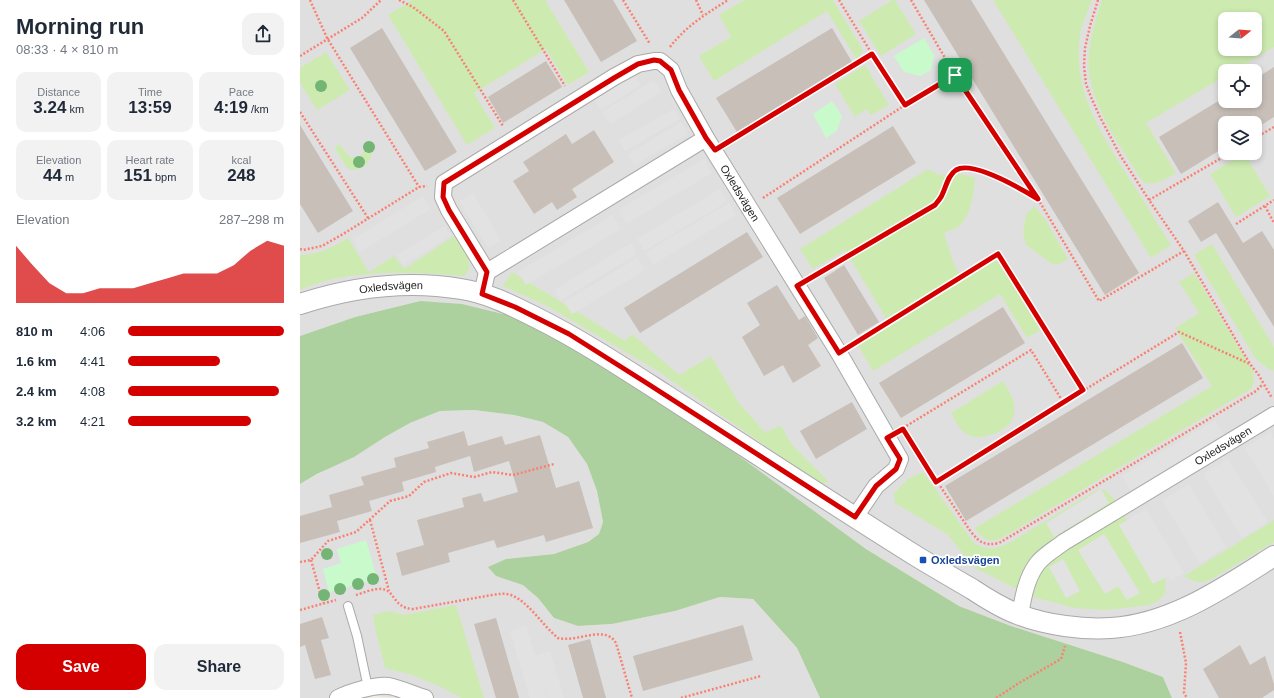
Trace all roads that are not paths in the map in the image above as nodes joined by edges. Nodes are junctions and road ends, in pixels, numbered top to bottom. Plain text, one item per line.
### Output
1 (710, 144) junction
2 (487, 272) junction
3 (482, 294) junction
4 (300, 304) edge
5 (1274, 415) edge
6 (855, 517) junction
7 (1274, 556) edge
8 (348, 606) road end
9 (1020, 615) junction
10 (368, 688) junction
11 (338, 698) edge
12 (425, 698) edge

1 - 2 street
1 - 2 street, Oxledsvägen
1 - 6 street, Oxledsvägen
2 - 3 street
3 - 4 street, Oxledsvägen
3 - 6 street, Oxledsvägen
5 - 9 street, Oxledsvägen
6 - 9 street, Oxledsvägen
7 - 9 street, Oxledsvägen
8 - 10 lane
10 - 11 street
10 - 12 street

